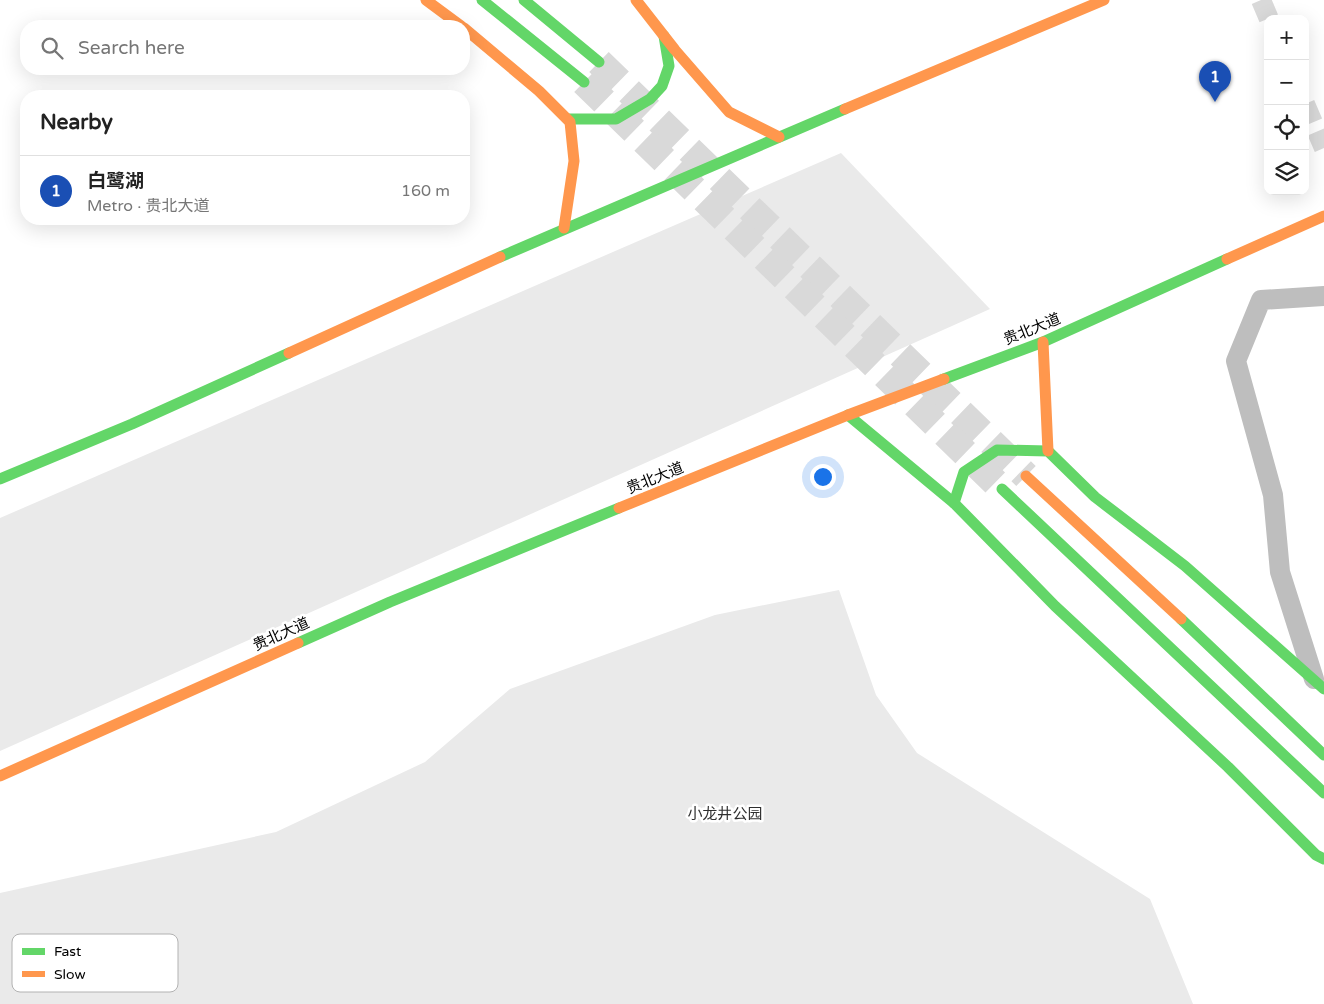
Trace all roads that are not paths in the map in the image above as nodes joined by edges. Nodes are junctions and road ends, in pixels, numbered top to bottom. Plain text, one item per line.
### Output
1 (426, 0) edge
2 (482, 0) edge
3 (524, 0) edge
4 (636, 0) edge
5 (1104, 0) edge
6 (453, 20) edge
7 (470, 33) edge
8 (664, 36) junction
9 (599, 62) tunnel mouth
10 (584, 82) tunnel mouth
11 (569, 119) junction
12 (779, 137) junction
13 (1324, 216) edge
14 (564, 228) junction
15 (1297, 241) dead end
16 (1178, 283) junction
17 (1324, 296) edge
18 (1043, 342) junction
19 (848, 415) junction
20 (1048, 451) junction
21 (1026, 476) tunnel mouth
22 (0, 479) edge
23 (1002, 489) tunnel mouth
24 (954, 503) junction
25 (1319, 684) edge
26 (1324, 755) edge
27 (0, 776) edge
28 (1324, 793) edge
29 (1324, 859) edge

1 - 6 street
2 - 10 street
3 - 9 street
4 - 8 street
5 - 12 street
7 - 11 street
8 - 11 street
8 - 12 street
11 - 14 street
12 - 14 street
13 - 16 street, 贵北大道
14 - 22 street
15 - 16 street
16 - 18 street, 贵北大道
17 - 25 street
18 - 19 street, 贵北大道
18 - 20 street
19 - 24 street
19 - 27 street, 贵北大道
20 - 24 street
20 - 25 street
21 - 26 street
23 - 28 street
24 - 29 street

